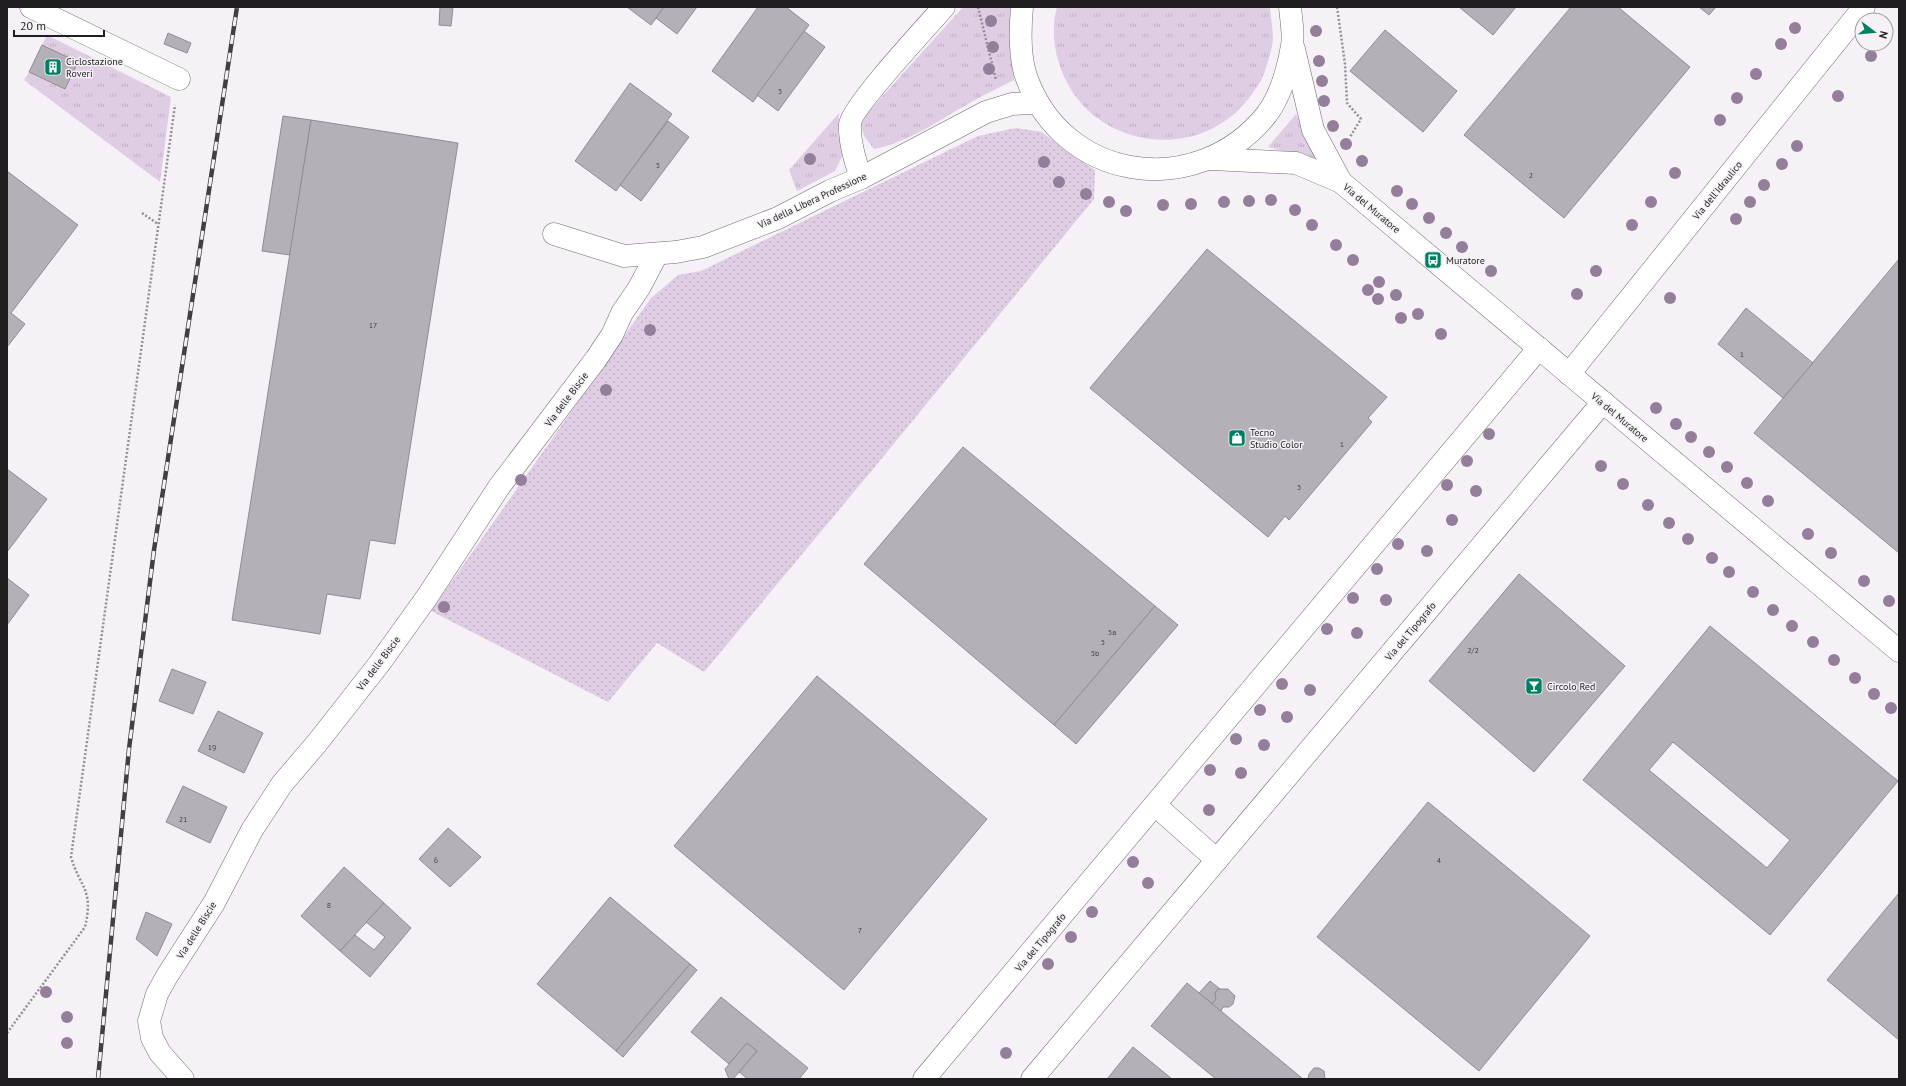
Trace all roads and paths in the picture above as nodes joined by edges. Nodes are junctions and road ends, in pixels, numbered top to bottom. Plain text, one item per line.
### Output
1 (31, 7) edge
2 (944, 7) edge
3 (978, 7) edge
4 (1022, 7) edge
5 (1290, 7) edge
6 (1337, 7) edge
7 (1864, 7) edge
8 (1293, 44) junction
9 (179, 79) joint
10 (997, 83) dead end
11 (1038, 103) junction
12 (1350, 137) dead end
13 (1211, 159) junction
14 (861, 178) junction
15 (1341, 182) junction
16 (142, 213) dead end
17 (158, 224) junction
18 (554, 234) dead end
19 (657, 254) junction
20 (1539, 348) junction
21 (1569, 374) junction
22 (1603, 402) junction
23 (1899, 651) edge
24 (1155, 805) junction
25 (1217, 860) junction
26 (7, 1034) edge
27 (183, 1079) edge
28 (924, 1079) edge
29 (1032, 1079) edge

1 - 9 street
2 - 14 street
3 - 10 path
4 - 11 street
5 - 8 street
6 - 12 path
7 - 21 street, Via dell'Idraulico
8 - 13 street
8 - 15 street, Via del Muratore
9 - 17 path
11 - 13 street
11 - 14 street, Via della Libera Professione
13 - 15 street, Via del Muratore
14 - 19 street, Via della Libera Professione
15 - 20 street, Via del Muratore
16 - 17 path
17 - 26 path
18 - 19 street, Via della Libera Professione
19 - 27 street, Via delle Biscie
20 - 21 street, Via del Muratore
20 - 24 street, Via del Tipografo
21 - 22 street, Via del Muratore
22 - 23 street, Via del Muratore
22 - 25 street, Via del Tipografo
24 - 25 street
24 - 28 street, Via del Tipografo
25 - 29 street, Via del Tipografo

